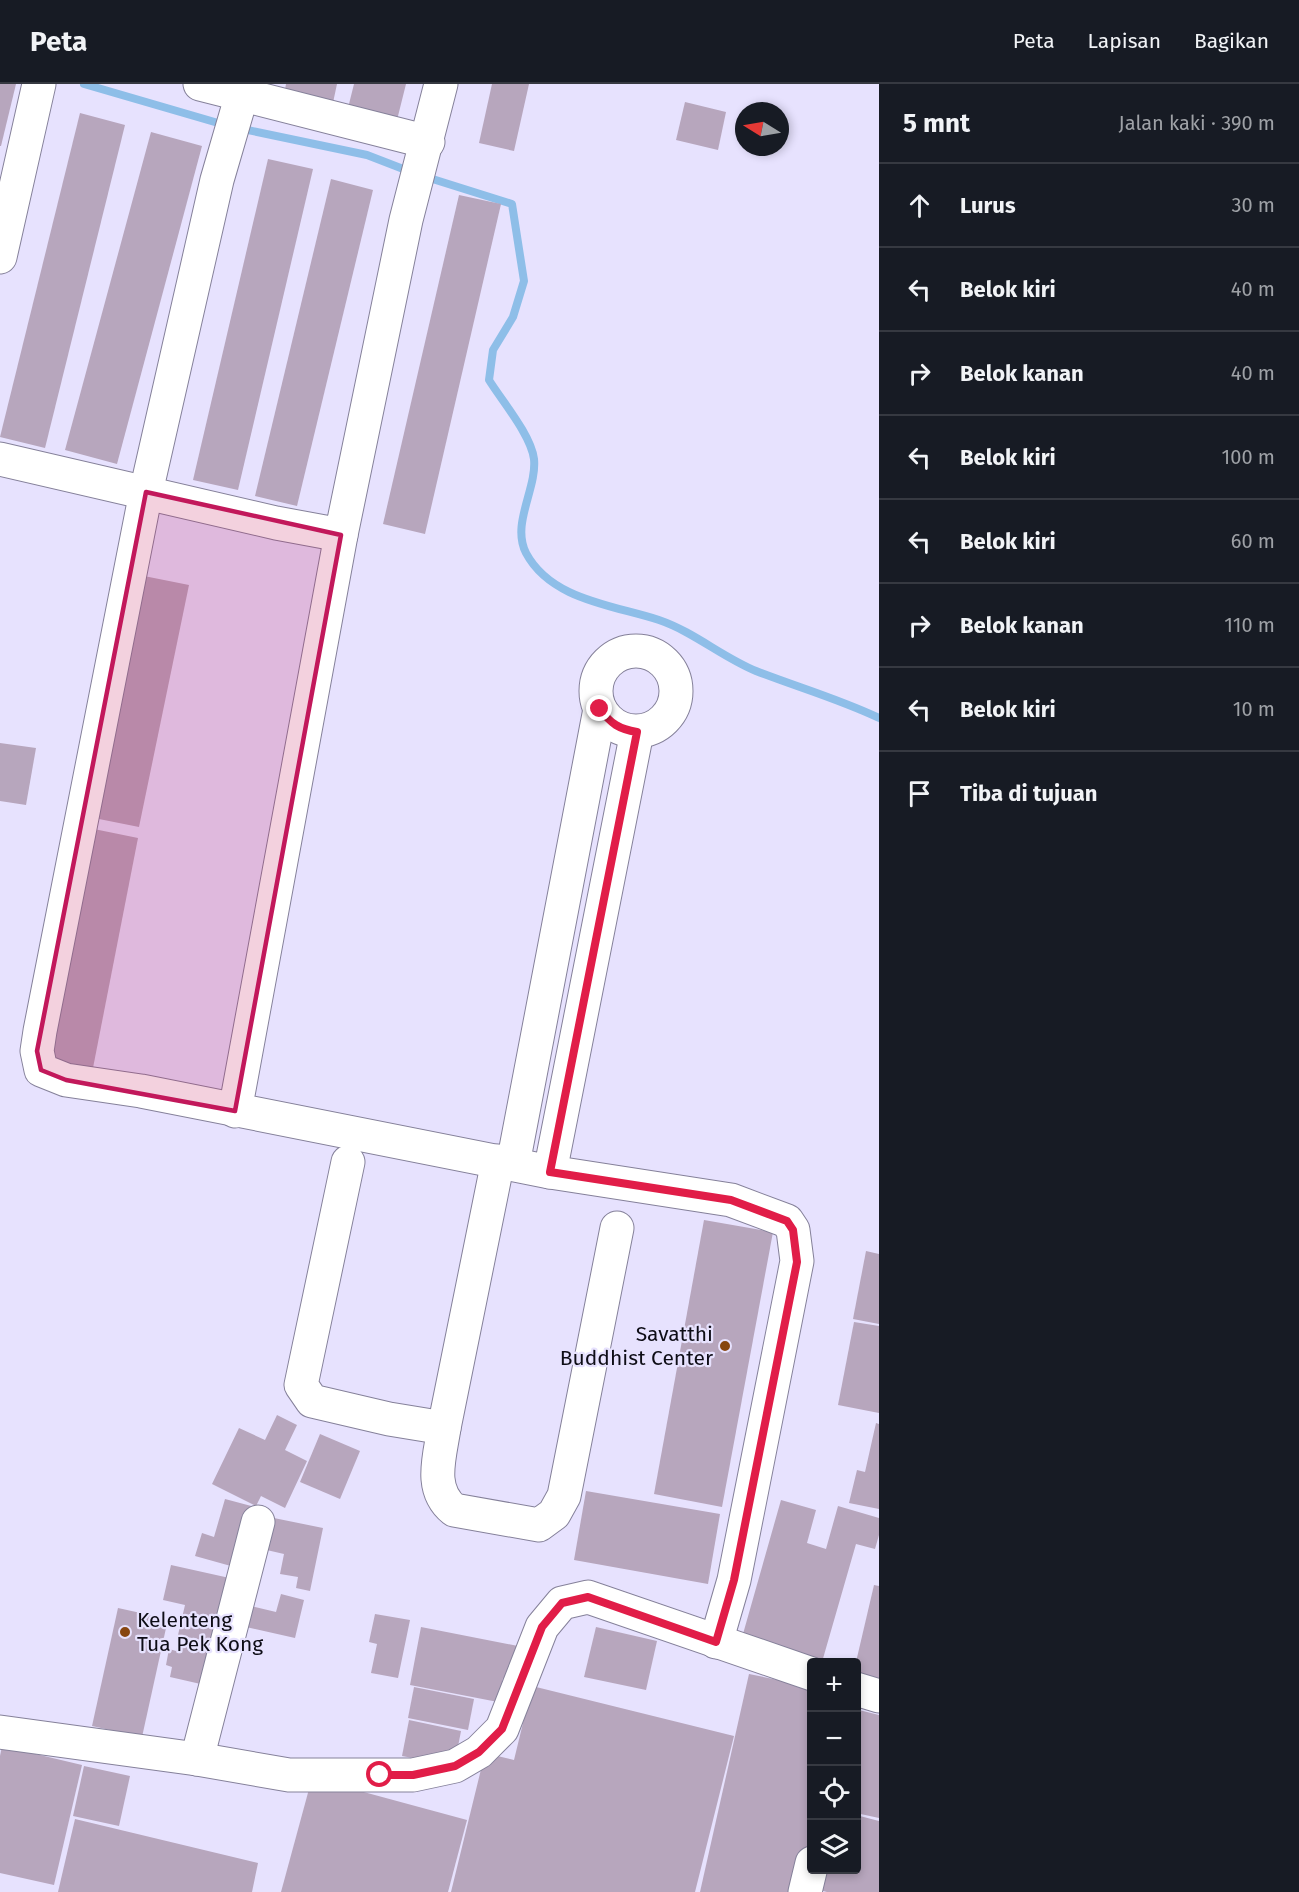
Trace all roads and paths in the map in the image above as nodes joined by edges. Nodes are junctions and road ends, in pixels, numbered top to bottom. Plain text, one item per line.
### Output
1 (200, 84) edge
2 (441, 84) edge
3 (38, 87) edge
4 (242, 96) edge
5 (427, 145) junction
6 (0, 257) edge
7 (0, 459) edge
8 (146, 492) junction
9 (341, 535) junction
10 (600, 709) junction
11 (637, 732) junction
12 (235, 1111) junction
13 (348, 1162) dead end
14 (505, 1163) junction
15 (550, 1172) junction
16 (617, 1228) dead end
17 (444, 1428) junction
18 (258, 1522) dead end
19 (716, 1642) junction
20 (807, 1672) edge
21 (861, 1691) edge
22 (879, 1696) edge
23 (0, 1732) edge
24 (197, 1759) junction
25 (809, 1874) edge
26 (805, 1892) edge

1 - 4 street
2 - 5 street
3 - 6 street
4 - 5 street
4 - 8 street
5 - 9 street
7 - 8 street
8 - 9 street
8 - 12 street
9 - 12 street
10 - 11 street
10 - 11 street
10 - 14 street
11 - 15 street
12 - 14 street
13 - 17 street
14 - 15 street
14 - 17 street
15 - 19 street
16 - 17 street
18 - 24 street
19 - 20 street
19 - 24 street
21 - 22 street
23 - 24 street
25 - 26 street

